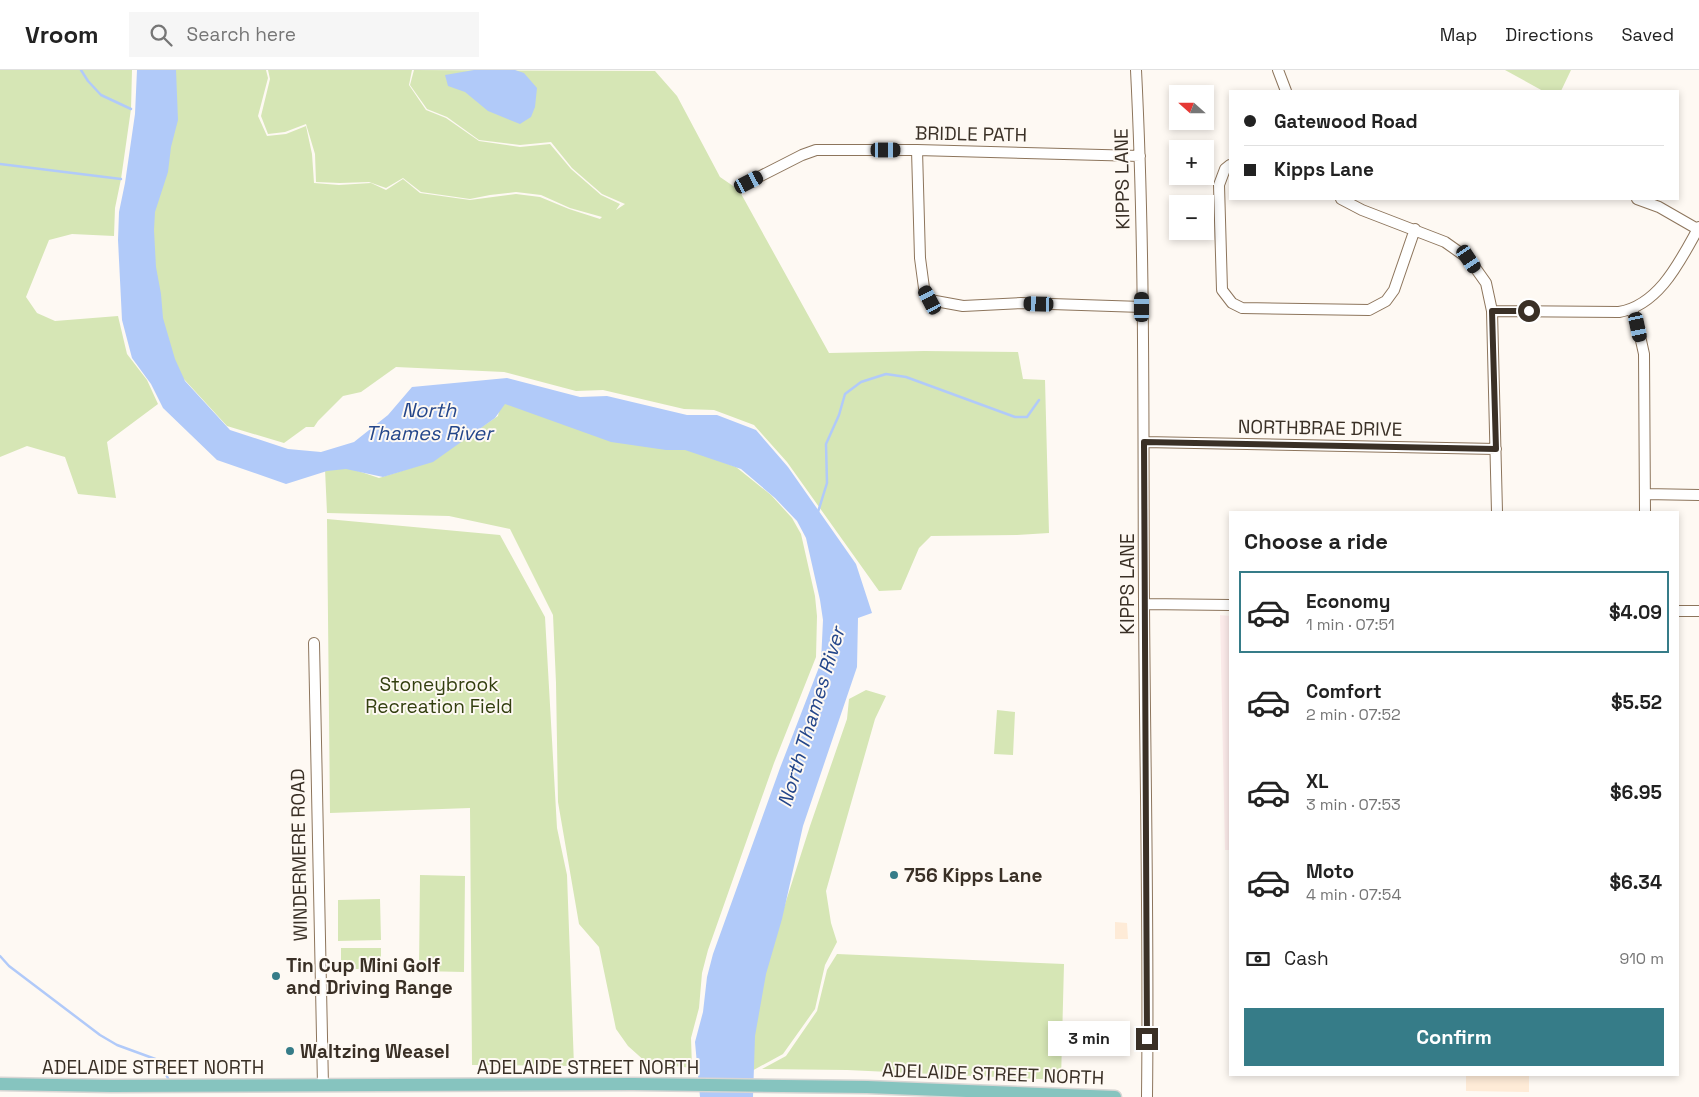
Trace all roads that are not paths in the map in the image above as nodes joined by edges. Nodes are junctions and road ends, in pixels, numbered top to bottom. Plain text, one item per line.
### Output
1 (1136, 70) edge
2 (1278, 70) edge
3 (1286, 90) edge
4 (917, 150) junction
5 (1140, 156) junction
6 (1229, 166) edge
7 (749, 182) dead end
8 (1343, 200) edge
9 (1641, 200) edge
10 (1699, 228) edge
11 (1415, 229) junction
12 (1142, 307) junction
13 (1632, 310) junction
14 (1492, 311) junction
15 (1144, 442) junction
16 (1496, 449) junction
17 (1645, 494) junction
18 (1699, 495) edge
19 (1497, 511) edge
20 (1645, 511) edge
21 (1144, 604) junction
22 (1229, 605) edge
23 (1679, 611) edge
24 (1699, 611) edge
25 (314, 643) dead end
26 (0, 1084) edge
27 (323, 1092) edge
28 (1115, 1097) edge
29 (1147, 1097) edge

1 - 5 street, KIPPS LANE
2 - 3 street
4 - 5 street, BRIDLE PATH
4 - 7 street, BRIDLE PATH
4 - 12 street
5 - 12 street, KIPPS LANE
6 - 11 street
8 - 11 street
9 - 10 street
10 - 13 street
11 - 14 street
12 - 15 street, KIPPS LANE
13 - 14 street
13 - 17 street
14 - 16 street
15 - 16 street, NORTHBRAE DRIVE
15 - 21 street, KIPPS LANE
16 - 19 street
17 - 18 street
17 - 20 street
21 - 22 street
21 - 29 street, KIPPS LANE
23 - 24 street
25 - 27 street, WINDERMERE ROAD
26 - 27 main road, ADELAIDE STREET NORTH
27 - 28 main road, ADELAIDE STREET NORTH

